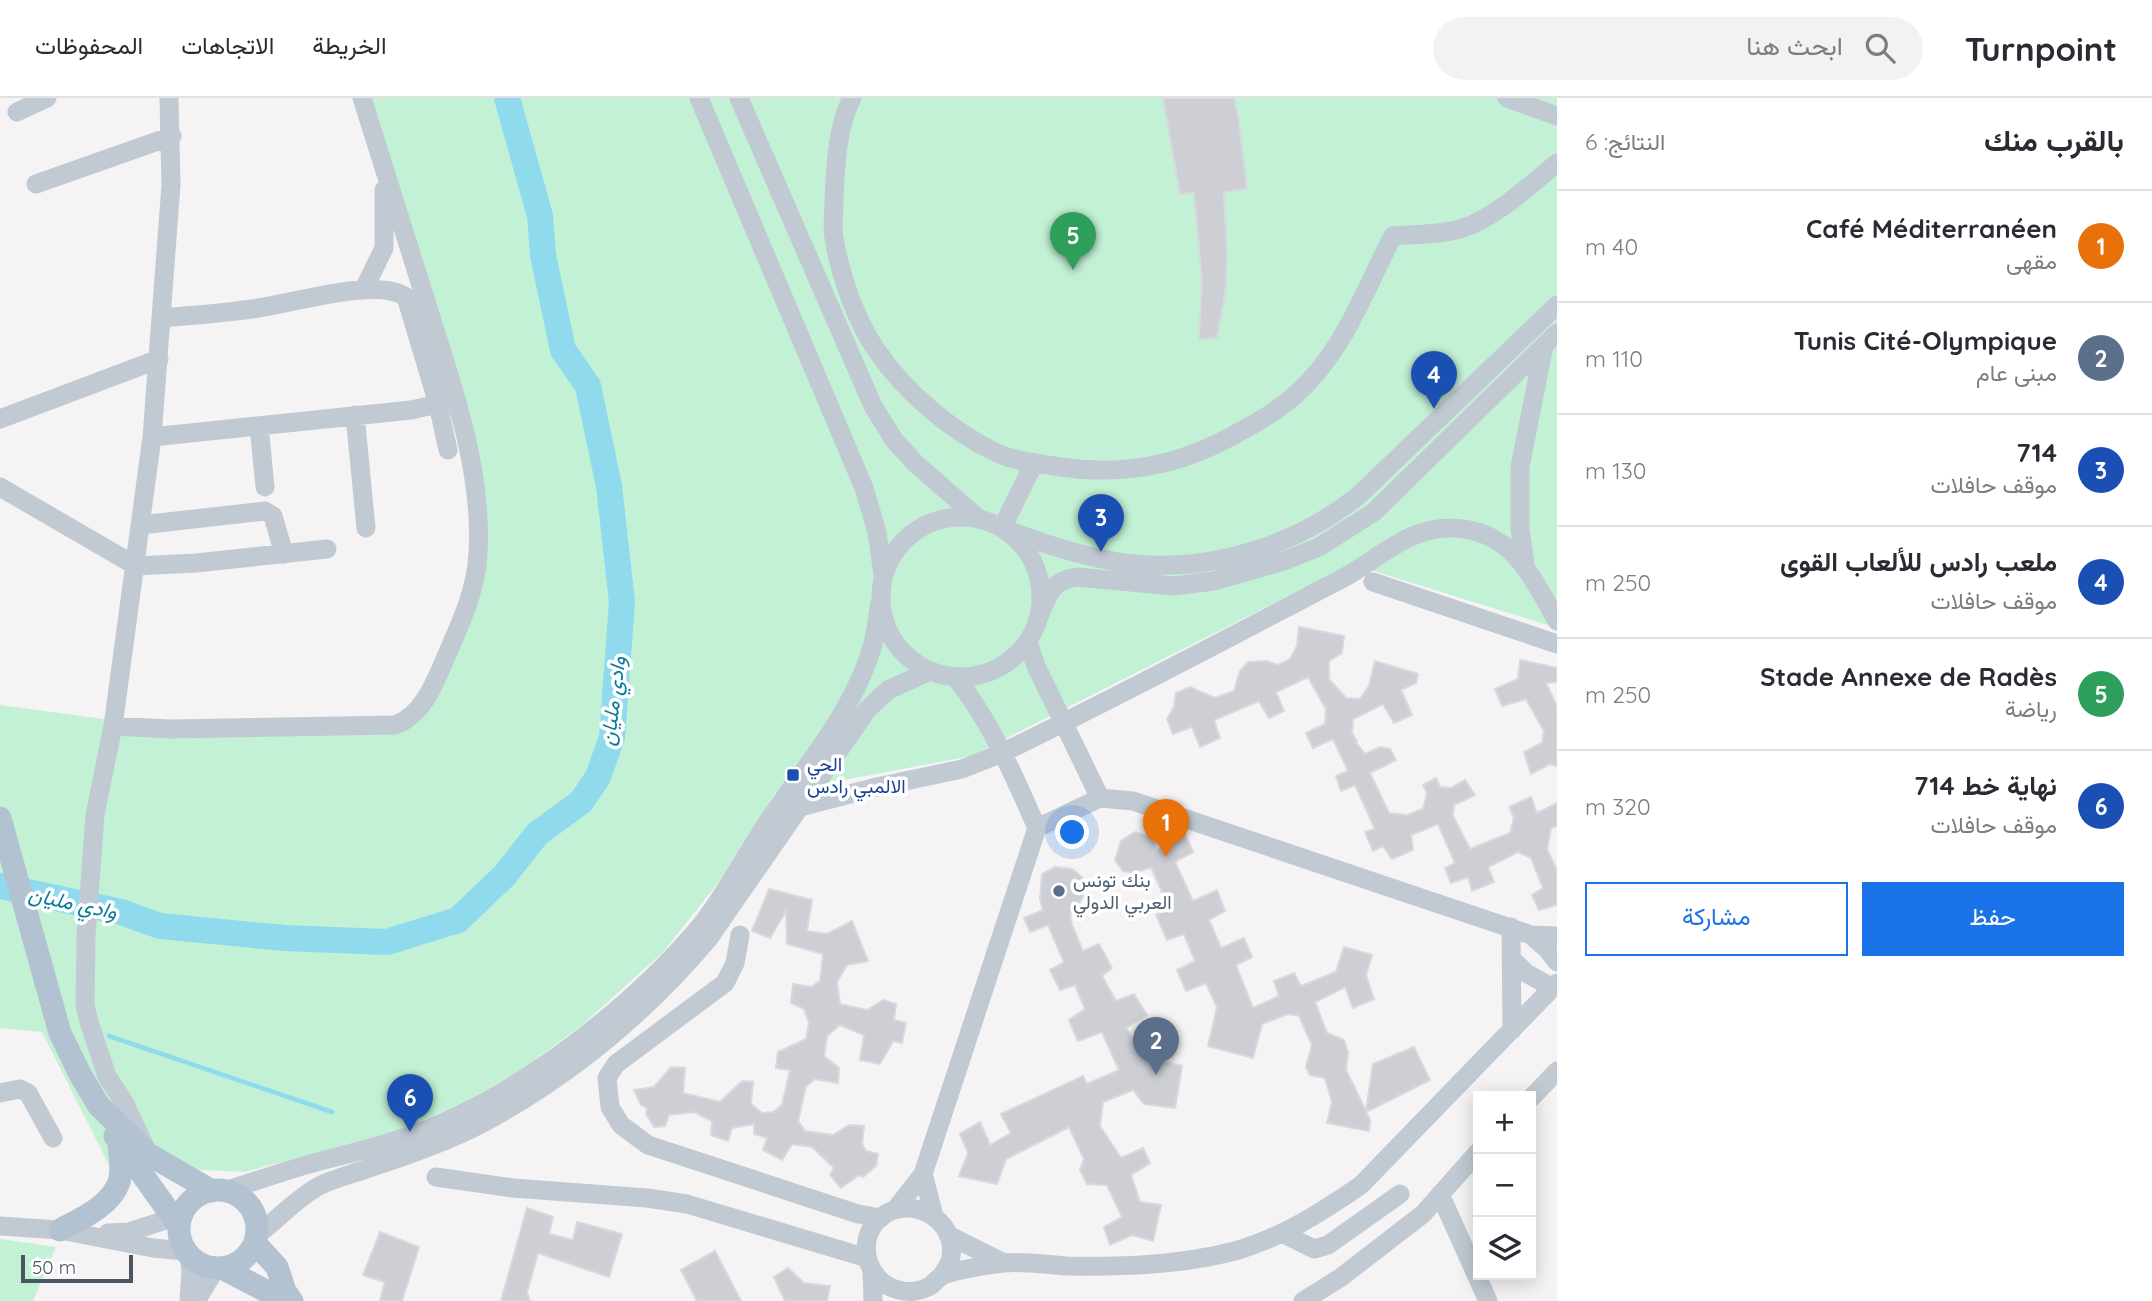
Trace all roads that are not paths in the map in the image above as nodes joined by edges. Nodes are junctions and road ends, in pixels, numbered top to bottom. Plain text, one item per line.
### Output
1 (47, 98) edge
2 (169, 98) edge
3 (362, 98) edge
4 (699, 98) edge
5 (739, 98) edge
6 (852, 98) edge
7 (1507, 98) edge
8 (17, 112) dead end
9 (1557, 117) edge
10 (172, 136) junction
11 (1557, 163) edge
12 (387, 177) junction
13 (36, 184) dead end
14 (364, 289) junction
15 (1557, 305) edge
16 (162, 318) junction
17 (1550, 339) edge
18 (159, 359) junction
19 (438, 404) junction
20 (355, 415) junction
21 (0, 419) edge
22 (259, 426) junction
23 (152, 437) junction
24 (448, 450) dead end
25 (1034, 463) junction
26 (265, 486) dead end
27 (0, 487) edge
28 (978, 519) junction
29 (141, 525) junction
30 (366, 528) dead end
31 (1003, 529) junction
32 (327, 549) dead end
33 (284, 554) junction
34 (1525, 564) junction
35 (136, 566) junction
36 (883, 575) junction
37 (1373, 582) dead end
38 (880, 602) junction
39 (1039, 617) junction
40 (1557, 621) edge
41 (1028, 642) junction
42 (1557, 644) edge
43 (930, 671) junction
44 (955, 677) junction
45 (1065, 722) junction
46 (113, 726) junction
47 (1002, 753) junction
48 (1100, 798) junction
49 (800, 807) junction
50 (0, 818) edge
51 (1037, 828) junction
52 (1511, 928) junction
53 (740, 935) dead end
54 (1531, 935) junction
55 (1557, 936) edge
56 (1512, 959) junction
57 (1557, 962) edge
58 (1555, 986) edge
59 (1512, 1030) junction
60 (1557, 1071) edge
61 (0, 1093) edge
62 (1536, 1093) edge
63 (99, 1106) junction
64 (53, 1138) dead end
65 (118, 1141) junction
66 (148, 1154) junction
67 (1476, 1154) edge
68 (923, 1174) junction
69 (436, 1177) dead end
70 (219, 1191) junction
71 (1400, 1194) dead end
72 (1440, 1194) junction
73 (888, 1214) junction
74 (934, 1216) junction
75 (177, 1219) junction
76 (0, 1226) edge
77 (60, 1230) junction
78 (1282, 1233) junction
79 (87, 1234) junction
80 (948, 1235) junction
81 (256, 1239) junction
82 (187, 1253) junction
83 (1004, 1263) junction
84 (869, 1264) junction
85 (219, 1268) junction
86 (936, 1281) junction
87 (189, 1301) edge
88 (196, 1301) edge
89 (285, 1301) edge
90 (292, 1301) edge
91 (873, 1301) edge
92 (912, 1301) edge
93 (1303, 1301) edge
94 (1488, 1301) edge

1 - 8 street
2 - 10 street
3 - 12 street
4 - 36 street
5 - 28 street
6 - 25 street
7 - 9 street
10 - 13 street
10 - 16 street
11 - 25 street
12 - 14 street
12 - 46 street
14 - 16 street
14 - 19 street
15 - 31 street
16 - 18 street
17 - 34 street
17 - 39 street
18 - 21 street
18 - 23 street
19 - 20 street
19 - 24 street
20 - 22 street
20 - 30 street
22 - 23 street
22 - 26 street
23 - 29 street
25 - 31 street
27 - 35 street
28 - 31 street
28 - 36 street
29 - 33 street
29 - 35 street
31 - 39 street
32 - 33 street
33 - 35 street
34 - 40 street
34 - 45 street
35 - 46 street
36 - 38 street
37 - 42 street
38 - 43 street
38 - 70 street
39 - 41 street
41 - 44 street
41 - 45 street
43 - 44 street
43 - 49 street
44 - 47 street
45 - 47 street
45 - 48 street
46 - 66 street
47 - 49 street
47 - 51 street
48 - 51 street
48 - 52 street
49 - 81 street
50 - 63 main road
51 - 68 street
52 - 54 street
52 - 56 street
53 - 73 street
54 - 55 street
54 - 57 street
56 - 58 street
56 - 59 street
58 - 59 street
59 - 78 street
60 - 62 street
61 - 64 street
63 - 65 main road
63 - 66 main road
65 - 75 main road
65 - 77 main road
66 - 70 main road
67 - 72 street
68 - 73 street
68 - 74 street
69 - 84 street
70 - 75 main road
70 - 81 main road
71 - 78 street
72 - 93 street
72 - 94 street
73 - 74 street
73 - 84 street
74 - 80 street
75 - 79 street
75 - 82 main road
76 - 77 street
77 - 79 street
78 - 83 street
79 - 82 street
80 - 83 street
80 - 86 street
81 - 85 main road
81 - 90 main road
82 - 85 main road
82 - 87 street
83 - 86 street
84 - 86 street
84 - 91 street
85 - 88 street
85 - 89 main road
86 - 92 street

